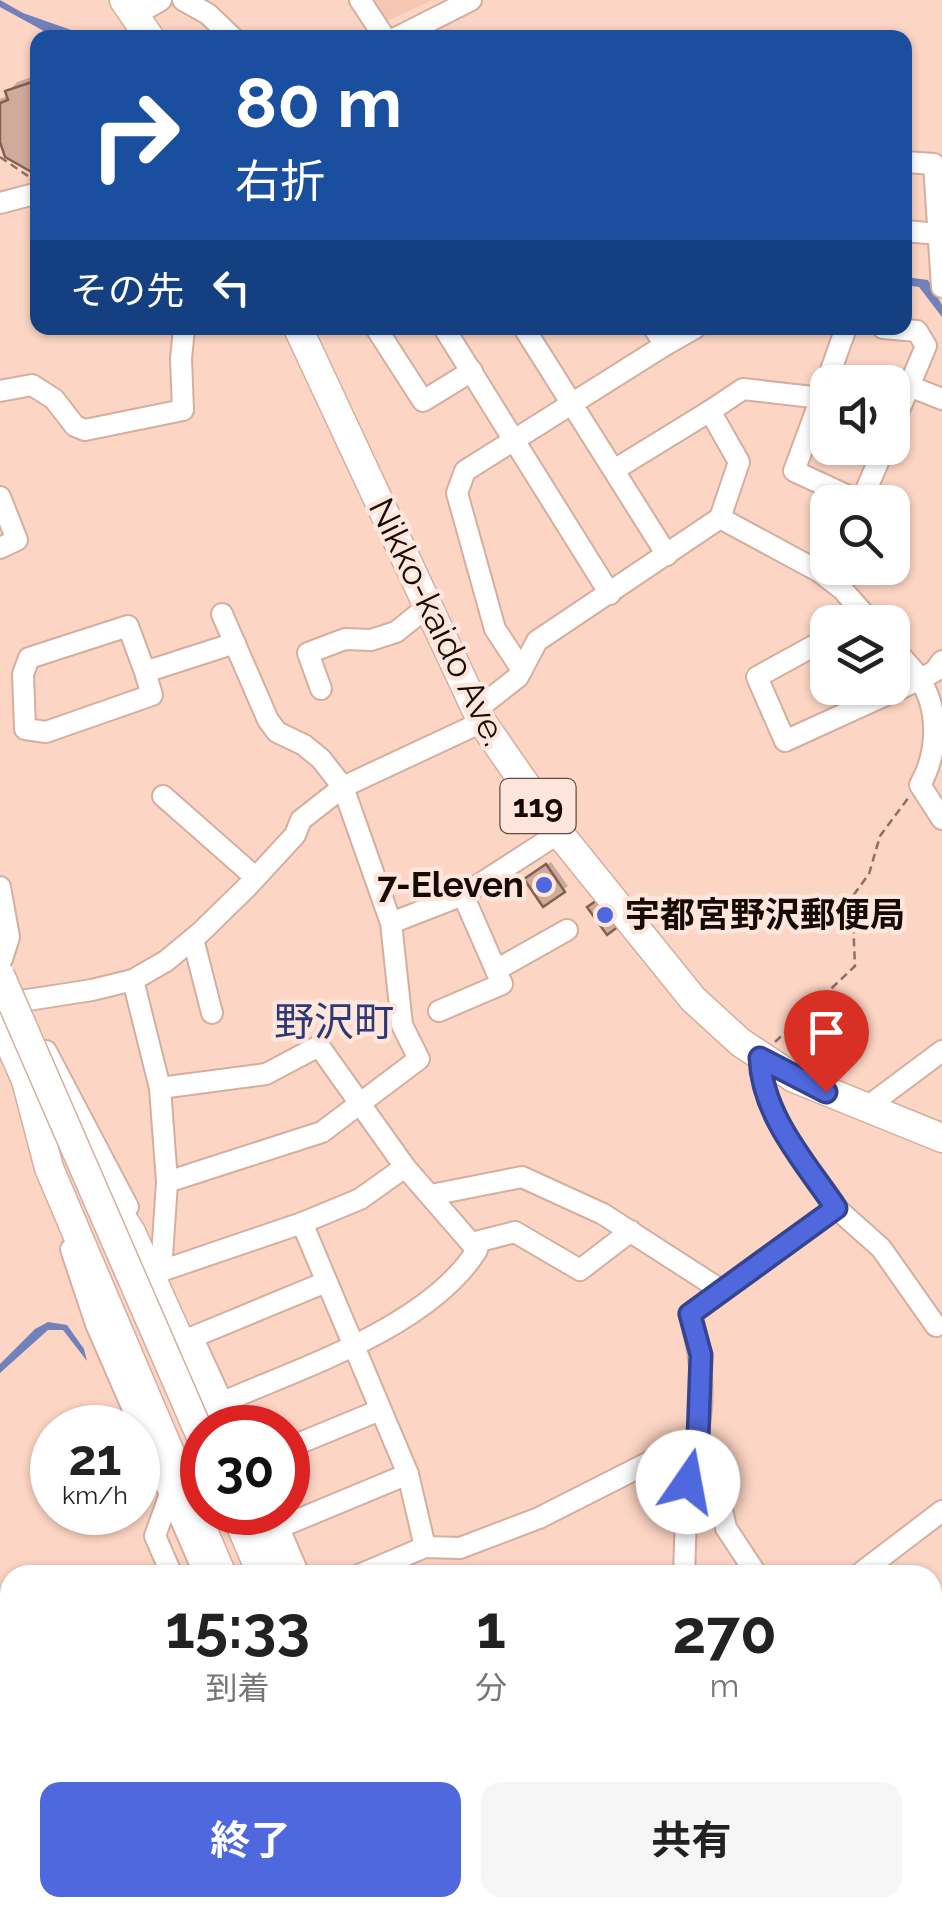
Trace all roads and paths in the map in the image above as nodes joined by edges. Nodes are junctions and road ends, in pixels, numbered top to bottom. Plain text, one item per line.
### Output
1 (160, 0) edge
2 (183, 0) edge
3 (360, 0) edge
4 (471, 0) edge
5 (136, 18) edge
6 (225, 30) edge
7 (380, 30) edge
8 (412, 30) edge
9 (0, 157) edge
10 (912, 162) edge
11 (30, 177) edge
12 (30, 195) edge
13 (0, 204) edge
14 (939, 224) edge
15 (912, 230) edge
16 (942, 287) edge
17 (912, 331) edge
18 (183, 335) edge
19 (301, 335) edge
20 (381, 335) edge
21 (449, 335) edge
22 (535, 335) edge
23 (844, 335) edge
24 (660, 336) edge
25 (833, 365) edge
26 (472, 371) junction
27 (910, 386) joint
28 (0, 391) edge
29 (810, 397) edge
30 (942, 399) edge
31 (572, 404) junction
32 (710, 411) junction
33 (810, 428) edge
34 (514, 440) junction
35 (614, 470) junction
36 (824, 485) edge
37 (0, 498) edge
38 (720, 518) junction
39 (0, 548) edge
40 (667, 554) junction
41 (610, 594) junction
42 (854, 605) edge
43 (427, 608) junction
44 (222, 614) dead end
45 (235, 643) junction
46 (810, 648) edge
47 (942, 661) edge
48 (910, 667) edge
49 (522, 670) junction
50 (145, 672) junction
51 (921, 679) junction
52 (910, 684) edge
53 (321, 689) dead end
54 (864, 705) edge
55 (479, 716) junction
56 (939, 730) edge
57 (942, 770) edge
58 (343, 788) junction
59 (914, 792) junction
60 (163, 796) dead end
61 (942, 819) edge
62 (558, 833) junction
63 (256, 877) junction
64 (0, 887) edge
65 (463, 896) junction
66 (390, 923) junction
67 (567, 930) dead end
68 (193, 939) junction
69 (1, 963) edge
70 (496, 970) junction
71 (132, 980) junction
72 (10, 1002) edge
73 (438, 1011) dead end
74 (212, 1013) dead end
75 (0, 1021) edge
76 (0, 1046) edge
77 (942, 1050) edge
78 (760, 1058) junction
79 (27, 1084) junction
80 (160, 1088) junction
81 (359, 1106) junction
82 (868, 1107) junction
83 (942, 1138) edge
84 (81, 1158) junction
85 (405, 1167) junction
86 (167, 1182) junction
87 (431, 1195) junction
88 (836, 1208) junction
89 (302, 1223) junction
90 (630, 1231) junction
91 (472, 1244) junction
92 (161, 1271) junction
93 (326, 1282) junction
94 (721, 1290) junction
95 (936, 1326) dead end
96 (192, 1337) junction
97 (352, 1346) junction
98 (187, 1405) edge
99 (216, 1405) edge
100 (217, 1405) edge
101 (240, 1405) edge
102 (380, 1410) junction
103 (180, 1437) edge
104 (698, 1438) junction
105 (310, 1439) edge
106 (408, 1474) junction
107 (170, 1494) junction
108 (310, 1505) edge
109 (942, 1512) edge
110 (223, 1535) edge
111 (245, 1535) edge
112 (273, 1535) edge
113 (278, 1535) edge
114 (426, 1547) junction
115 (168, 1565) edge
116 (201, 1565) edge
117 (218, 1565) edge
118 (236, 1565) edge
119 (258, 1565) edge
120 (281, 1565) edge
121 (294, 1565) edge
122 (383, 1565) edge
123 (684, 1565) edge
124 (750, 1565) edge
125 (871, 1565) edge

1 - 5 street
2 - 6 street
3 - 7 street
4 - 8 street
9 - 11 path
10 - 14 street
12 - 13 street
14 - 15 street
14 - 16 street
17 - 27 street
18 - 28 street
19 - 43 highway, Nikko-kaido Ave. / 119
20 - 26 street
21 - 26 street
22 - 31 street
23 - 25 street
24 - 31 street
26 - 34 street
27 - 30 street
29 - 32 street
31 - 34 street
31 - 35 street
32 - 35 street
32 - 38 street
33 - 36 street
34 - 41 street
34 - 49 street
35 - 40 street
37 - 39 street
38 - 40 street
38 - 42 street
40 - 41 street
41 - 49 street
43 - 53 street
43 - 55 highway, Nikko-kaido Ave. / 119
44 - 45 street
45 - 50 street
45 - 58 street
46 - 54 street
47 - 51 street
48 - 51 street
49 - 55 street
50 - 50 street
51 - 52 street
51 - 56 street
55 - 58 street
55 - 62 highway, Nikko-kaido Ave. / 119
56 - 59 street
57 - 59 street
58 - 63 street
58 - 66 street
59 - 61 street
59 - 78 path
60 - 63 street
62 - 65 street
62 - 78 highway, Nikko-kaido Ave. / 119
63 - 68 street
64 - 69 street
65 - 66 street
65 - 70 street
66 - 81 street
67 - 70 street
68 - 71 street
68 - 74 street
69 - 72 street
69 - 84 highway, bridge
70 - 73 street
71 - 72 street
71 - 80 street
72 - 92 street
75 - 79 highway
76 - 107 street
77 - 82 street
78 - 82 highway, Nikko-kaido Ave. / 119
78 - 88 street
79 - 103 highway
79 - 117 highway
80 - 81 street
80 - 86 street
81 - 85 street
81 - 86 street
82 - 83 highway, Nikko-kaido Ave. / 119
84 - 98 highway, bridge
84 - 99 highway, bridge
85 - 87 street
85 - 89 street
86 - 92 street
87 - 90 street
87 - 91 street
88 - 94 street
88 - 95 street
89 - 92 street
89 - 93 street
90 - 91 street
90 - 94 street
91 - 97 street
92 - 96 street
93 - 96 street
93 - 97 street
94 - 104 street
96 - 100 street
97 - 101 street
97 - 102 street
102 - 105 street
102 - 106 street
104 - 114 street
104 - 123 street
104 - 124 street
106 - 108 street
106 - 114 street
107 - 115 street
107 - 116 street
109 - 125 street
110 - 118 highway
111 - 119 highway
112 - 120 highway
113 - 121 street
114 - 122 street

